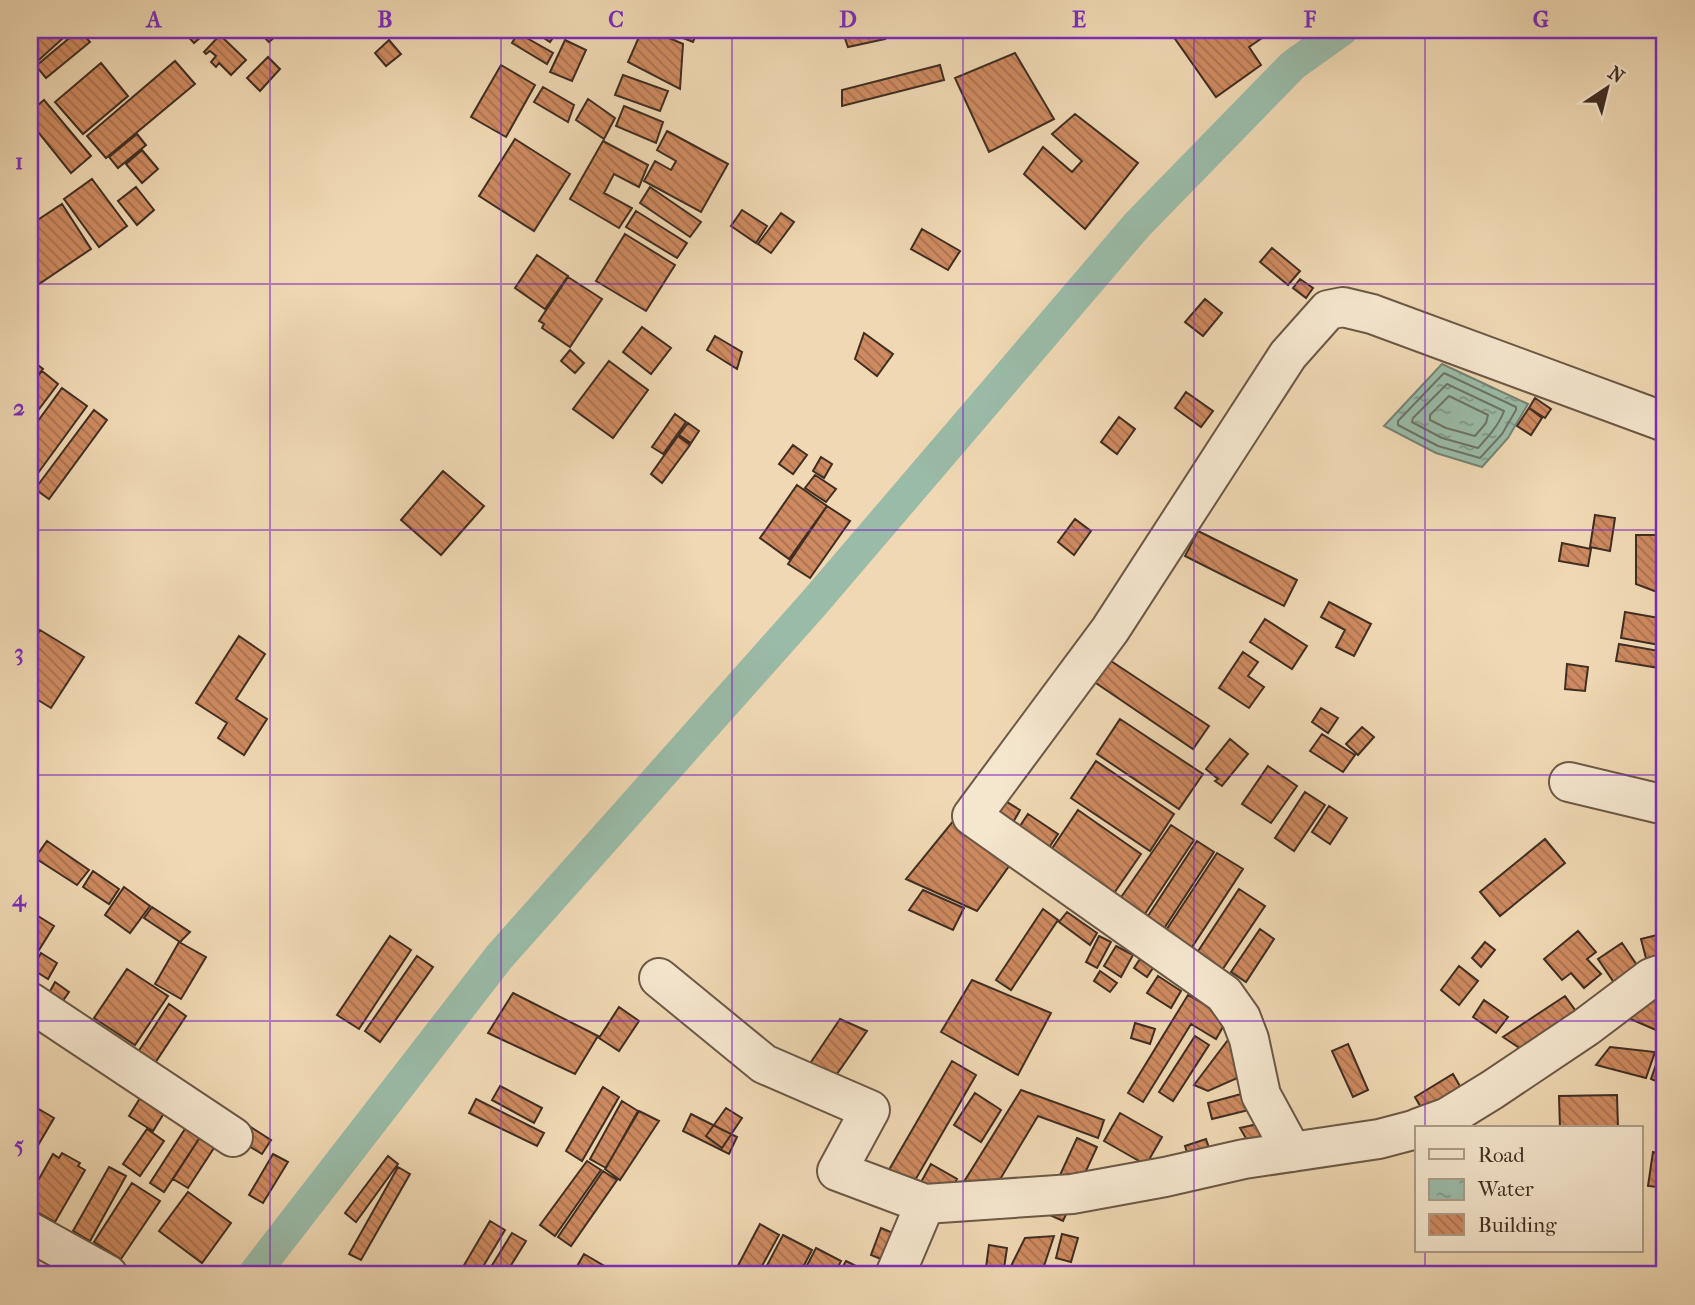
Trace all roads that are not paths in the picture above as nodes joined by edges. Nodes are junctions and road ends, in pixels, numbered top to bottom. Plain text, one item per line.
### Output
1 (1665, 422) edge
2 (1569, 782) dead end
3 (1665, 805) edge
4 (1665, 973) edge
5 (659, 978) dead end
6 (30, 1002) edge
7 (1426, 1126) edge
8 (1415, 1130) edge
9 (233, 1137) dead end
10 (1292, 1152) junction
11 (925, 1204) junction
12 (30, 1232) edge
13 (108, 1275) edge
14 (895, 1275) edge

1 - 10 street
2 - 3 street
4 - 7 street
5 - 11 street
6 - 9 street
8 - 10 street
10 - 11 street
11 - 14 street
12 - 13 street

